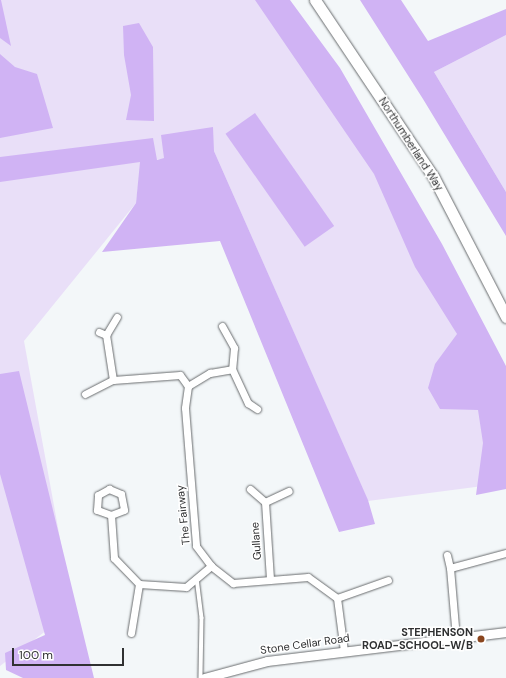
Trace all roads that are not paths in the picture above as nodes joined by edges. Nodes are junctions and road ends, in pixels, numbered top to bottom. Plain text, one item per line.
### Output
1 (315, 0) edge
2 (117, 317) dead end
3 (506, 317) edge
4 (222, 326) dead end
5 (99, 332) dead end
6 (106, 336) junction
7 (232, 369) junction
8 (112, 380) junction
9 (188, 386) junction
10 (85, 394) dead end
11 (257, 409) dead end
12 (250, 489) dead end
13 (289, 491) dead end
14 (265, 502) junction
15 (111, 515) dead end
16 (506, 553) edge
17 (447, 555) dead end
18 (211, 566) junction
19 (450, 568) junction
20 (197, 578) junction
21 (270, 579) junction
22 (388, 580) dead end
23 (139, 584) junction
24 (337, 598) junction
25 (506, 632) edge
26 (131, 633) dead end
27 (456, 638) junction
28 (344, 651) junction
29 (201, 678) edge
30 (204, 678) edge

1 - 3 main road, Northumberland Way
2 - 6 street
4 - 7 street
5 - 6 street
6 - 8 street
7 - 9 street
7 - 11 street
8 - 9 street
8 - 10 street
9 - 18 street, The Fairway
12 - 14 street
13 - 14 street
14 - 21 street, Gullane
15 - 23 street
16 - 19 street
17 - 19 street
18 - 20 street
18 - 21 street, The Fairway
19 - 27 street
20 - 23 street
20 - 29 lane
21 - 24 street, The Fairway
22 - 24 street
23 - 26 street
24 - 28 street
25 - 27 street, Stone Cellar Road
27 - 28 street, Stone Cellar Road
28 - 30 street, Stone Cellar Road

